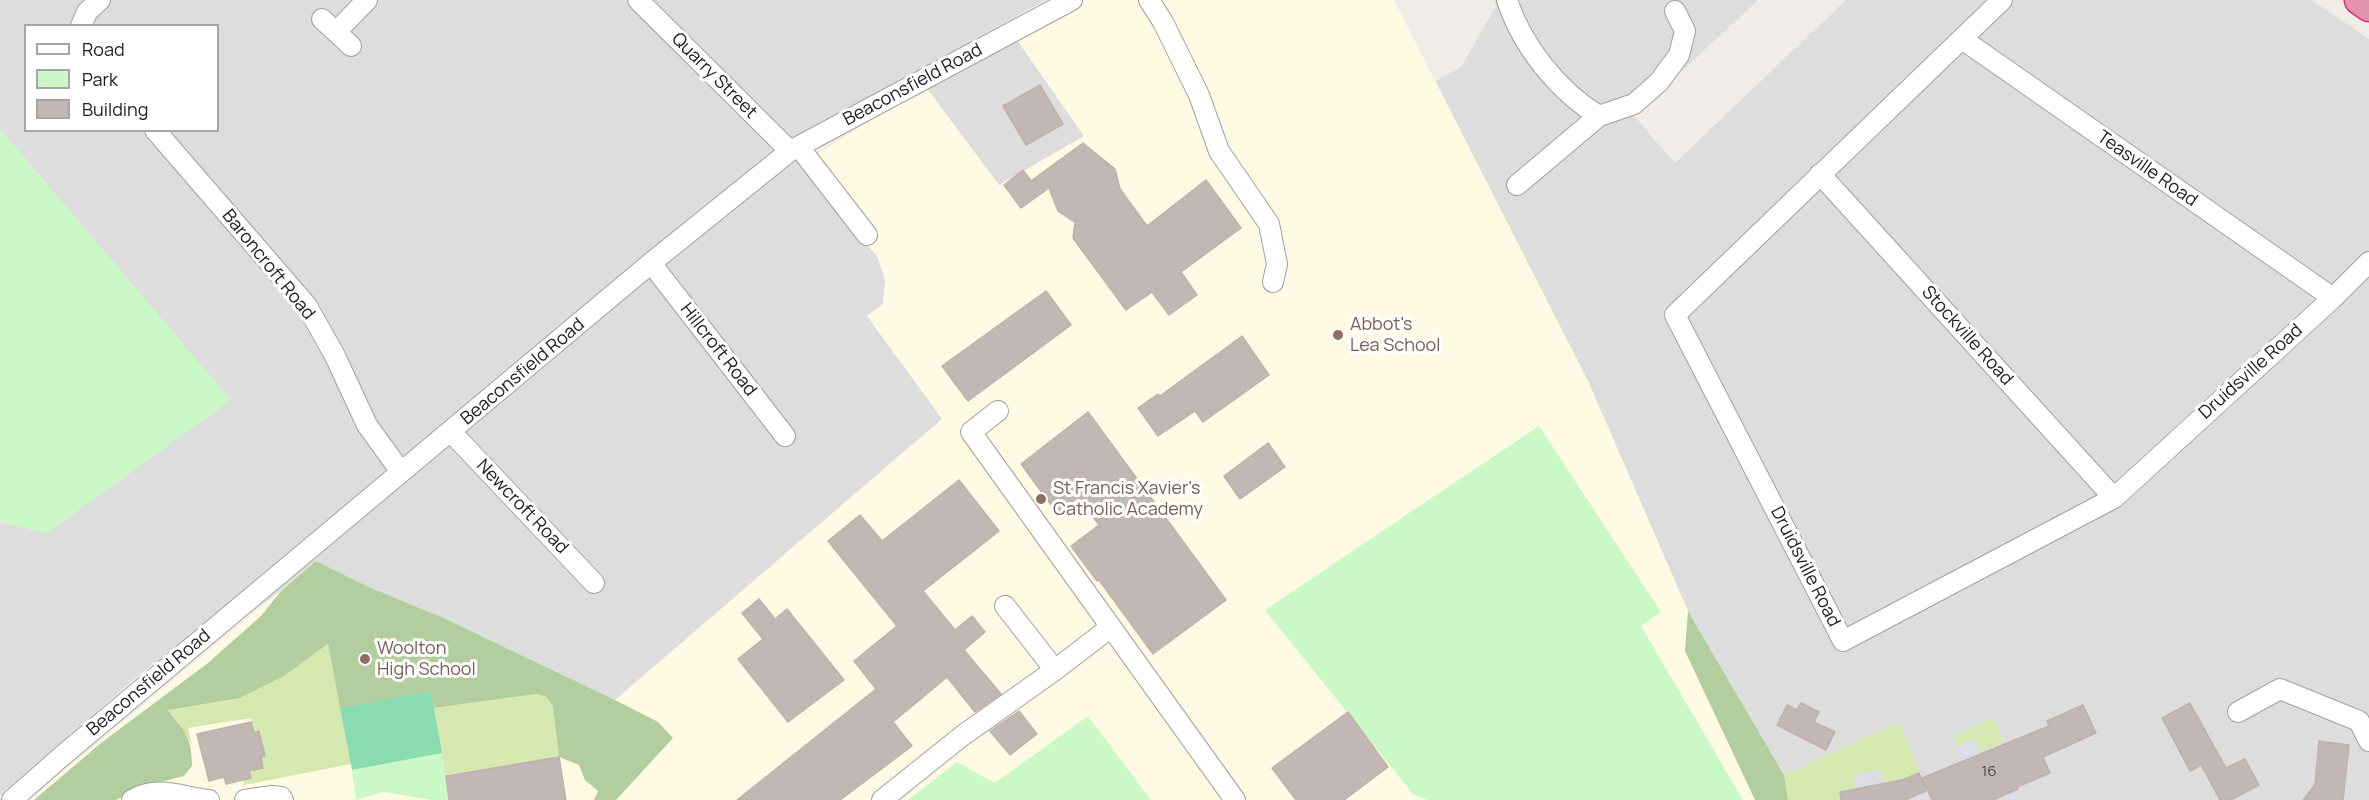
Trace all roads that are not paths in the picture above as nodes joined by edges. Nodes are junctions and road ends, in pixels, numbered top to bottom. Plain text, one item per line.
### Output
1 (100, 0) edge
2 (366, 0) edge
3 (638, 0) edge
4 (1069, 0) edge
5 (1149, 0) edge
6 (1507, 0) edge
7 (2002, 0) edge
8 (2359, 0) edge
9 (2369, 7) edge
10 (1675, 11) dead end
11 (82, 24) edge
12 (1962, 39) junction
13 (351, 46) dead end
14 (1599, 116) junction
15 (157, 132) edge
16 (795, 149) junction
17 (1820, 174) junction
18 (1517, 185) dead end
19 (867, 235) dead end
20 (2369, 262) edge
21 (651, 263) junction
22 (1273, 282) dead end
23 (2333, 298) junction
24 (999, 411) dead end
25 (451, 432) junction
26 (785, 436) dead end
27 (401, 472) junction
28 (2114, 498) junction
29 (594, 583) dead end
30 (1005, 606) dead end
31 (1111, 627) junction
32 (1055, 670) junction
33 (2238, 712) dead end
34 (2369, 741) edge
35 (12, 800) edge
36 (132, 800) edge
37 (208, 800) edge
38 (245, 800) edge
39 (283, 800) edge
40 (882, 800) edge
41 (1235, 800) edge

1 - 11 street
2 - 13 street
3 - 16 street, Quarry Street
4 - 16 street, Beaconsfield Road
5 - 22 street
6 - 14 street
7 - 12 street, Druidsville Road
8 - 9 highway
10 - 14 street
12 - 17 street, Druidsville Road
12 - 23 street, Teasville Road
14 - 18 street
15 - 27 street, Baroncroft Road
16 - 19 street, Quarry Street
16 - 21 street, Beaconsfield Road
17 - 28 street, Stockville Road
17 - 28 street, Druidsville Road
20 - 23 street, Druidsville Road
21 - 25 street, Beaconsfield Road
21 - 26 street, Hillcroft Road
23 - 28 street, Druidsville Road
24 - 31 street
25 - 27 street, Beaconsfield Road
25 - 29 street, Newcroft Road
27 - 35 street, Beaconsfield Road
30 - 32 street
31 - 32 street
31 - 41 street
32 - 40 street
33 - 34 street
36 - 37 street
38 - 39 street

